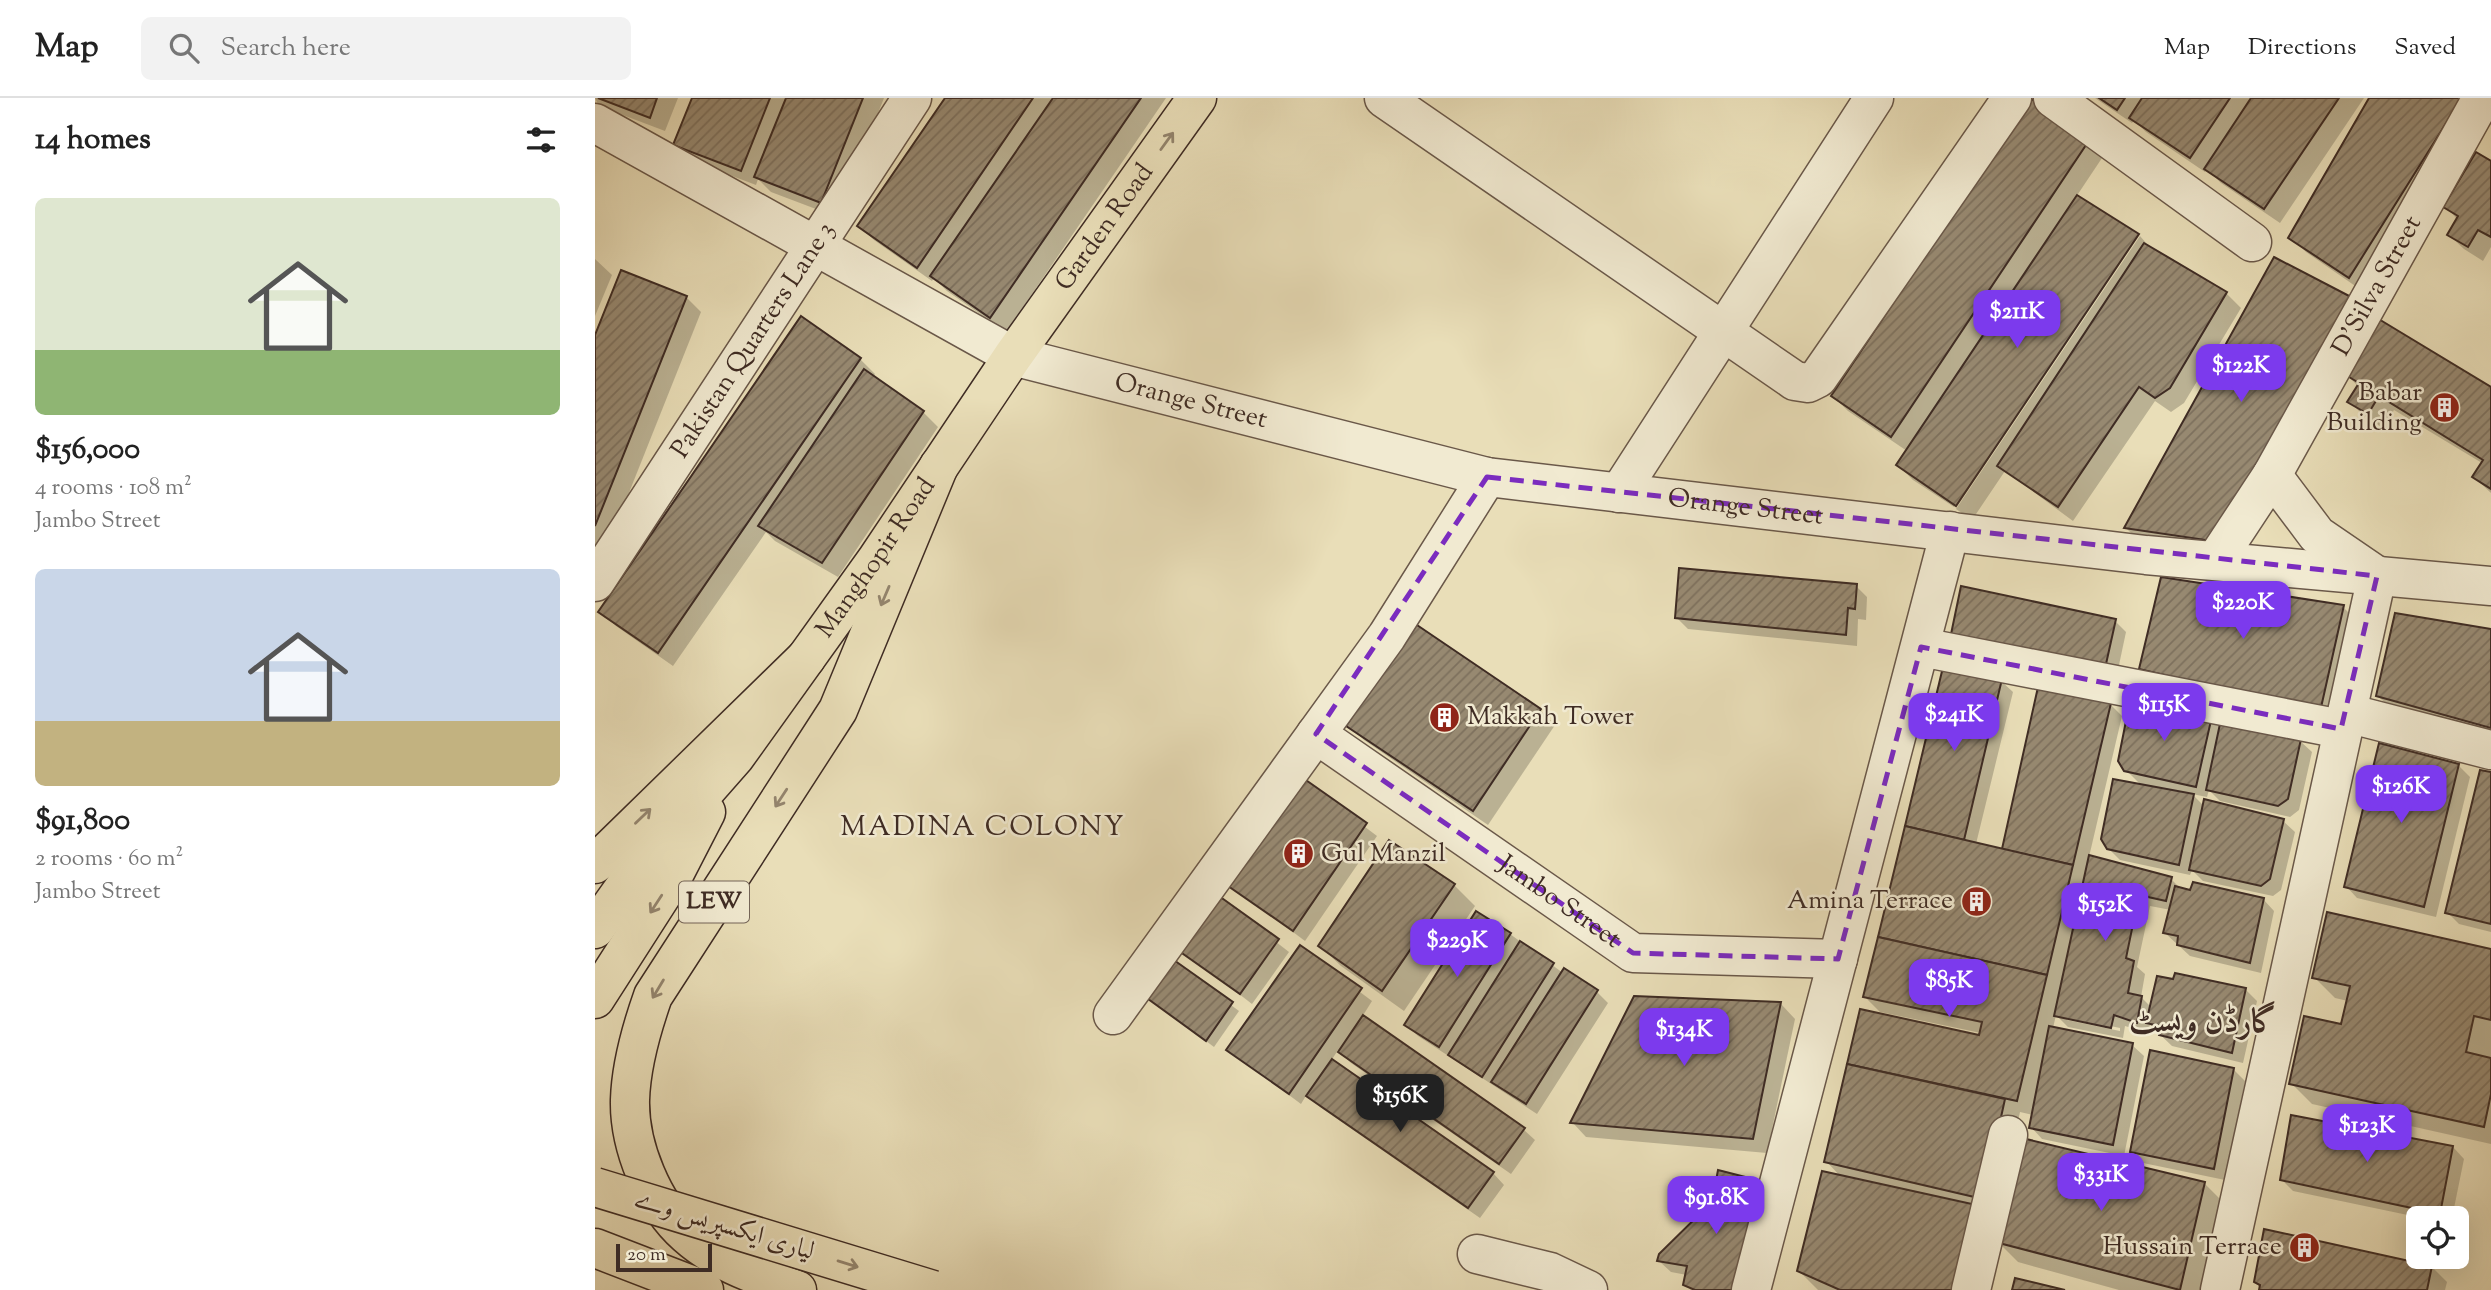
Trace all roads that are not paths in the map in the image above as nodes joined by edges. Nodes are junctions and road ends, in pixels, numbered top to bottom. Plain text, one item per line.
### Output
1 (912, 98) edge
2 (1197, 98) edge
3 (1384, 98) edge
4 (1874, 98) edge
5 (2012, 98) edge
6 (2053, 98) edge
7 (2482, 98) edge
8 (595, 123) edge
9 (2252, 242) dead end
10 (816, 244) junction
11 (1722, 329) junction
12 (1013, 356) junction
13 (939, 466) junction
14 (2273, 475) junction
15 (1487, 477) junction
16 (1619, 493) junction
17 (1951, 531) junction
18 (2216, 561) junction
19 (2377, 576) junction
20 (595, 582) edge
21 (2491, 586) edge
22 (1921, 648) junction
23 (806, 657) junction
24 (2344, 721) junction
25 (1316, 734) junction
26 (2491, 750) edge
27 (735, 757) junction
28 (595, 864) edge
29 (595, 929) edge
30 (1838, 960) junction
31 (595, 999) edge
32 (1113, 1015) dead end
33 (2008, 1135) dead end
34 (595, 1187) edge
35 (595, 1248) edge
36 (1477, 1254) dead end
37 (704, 1290) edge
38 (797, 1290) edge
39 (933, 1290) edge
40 (1588, 1290) edge
41 (1751, 1290) edge
42 (1971, 1290) edge
43 (2220, 1290) edge

1 - 10 street, Pakistan Quarters Lane 3
12 -> 2 main road, Garden Road
3 - 11 street
4 - 11 street
5 - 11 street
6 - 9 street
7 - 14 street, D'Silva Street
8 - 10 street, Orange Street
10 - 12 street, Orange Street
10 - 20 street, Pakistan Quarters Lane 3
11 - 16 street
12 - 13 main road, Manghopir Road
12 - 15 street, Orange Street
13 - 23 main road, Manghopir Road
13 -> 38 main road, LEW
14 - 18 street, D'Silva Street
14 - 19 street
15 - 16 street, Orange Street
15 - 25 street
16 - 17 street, Orange Street
17 - 18 street, Orange Street
17 - 22 street
18 - 19 street, Orange Street
19 - 21 street, Orange Street
19 - 24 street
22 - 24 street
22 - 30 street
23 - 27 main road, Manghopir Road
28 -> 23 main road
24 - 26 street
24 - 43 street
25 - 30 street, Jambo Street
25 - 32 street
27 - 29 main road, Manghopir Road
27 -> 31 main road, Manghopir Road
30 - 41 street
33 - 42 street
34 -> 39 main road, لیاری ایکسپریس وے, bridge
35 - 37 main road
36 - 40 street

